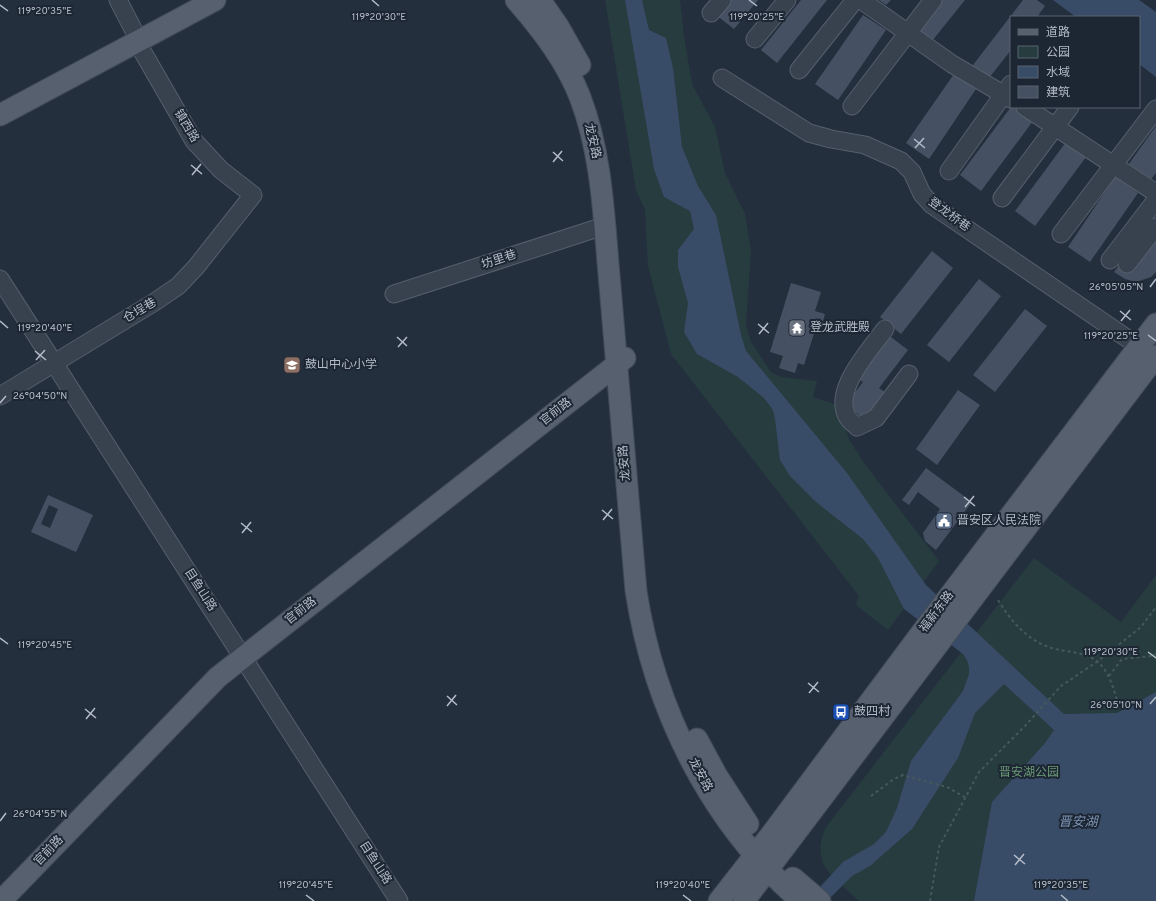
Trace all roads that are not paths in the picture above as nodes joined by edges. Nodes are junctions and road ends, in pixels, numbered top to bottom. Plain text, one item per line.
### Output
1 (118, 0) edge
2 (188, 0) edge
3 (215, 0) edge
4 (516, 0) edge
5 (540, 0) edge
6 (722, 0) edge
7 (787, 0) edge
8 (855, 0) edge
9 (861, 0) edge
10 (933, 0) edge
11 (711, 13) dead end
12 (908, 33) junction
13 (135, 35) junction
14 (755, 39) dead end
15 (799, 70) dead end
16 (722, 78) dead end
17 (1008, 92) edge
18 (0, 100) edge
19 (852, 106) dead end
20 (1027, 108) edge
21 (1069, 108) edge
22 (1156, 109) edge
23 (0, 115) edge
24 (1055, 126) junction
25 (1113, 165) junction
26 (949, 171) dead end
27 (1156, 193) edge
28 (253, 195) joint
29 (1002, 198) dead end
30 (1156, 200) edge
31 (604, 226) junction
32 (1156, 226) edge
33 (1061, 234) dead end
34 (1110, 260) dead end
35 (1127, 264) dead end
36 (0, 279) edge
37 (394, 294) dead end
38 (1156, 324) edge
39 (885, 329) dead end
40 (622, 353) junction
41 (1150, 353) edge
42 (54, 363) junction
43 (909, 374) dead end
44 (0, 396) edge
45 (957, 603) junction
46 (239, 651) junction
47 (766, 857) junction
48 (1, 896) edge
49 (399, 901) edge
50 (719, 901) edge
51 (744, 901) edge
52 (801, 901) edge
53 (820, 901) edge

1 - 13 street, 镇西路
2 - 13 main road
3 - 13 main road
4 - 31 main road, 龙安路
5 - 40 main road, 龙安路
6 - 11 street
7 - 14 street
8 - 15 street
9 - 12 street
10 - 12 street
12 - 17 street
12 - 19 street
13 - 18 main road
13 - 23 main road
13 - 28 street, 镇西路
16 - 41 street, 登龙桥巷
17 - 26 street
20 - 24 street
21 - 24 street
22 - 25 street
24 - 25 street
24 - 29 street
25 - 27 street
25 - 33 street
28 - 42 street, 仓埕巷
30 - 34 street
31 - 37 street, 坊里巷
31 - 40 main road, 龙安路
32 - 35 street
36 - 42 street, 目鱼山路
38 - 41 main road, 福新东路
39 - 43 street
40 - 46 main road, 官前路
40 - 47 main road, 龙安路
41 - 45 main road, 福新东路
42 - 44 street, 仓埕巷
42 - 46 street, 目鱼山路
45 - 47 main road, 福新东路
45 - 47 main road, 福新东路
46 - 48 main road, 官前路
46 - 49 street, 目鱼山路
47 - 50 main road, 福新东路
47 - 51 main road, 福新东路
47 - 52 main road, 龙安路
47 - 53 main road, 龙安路

